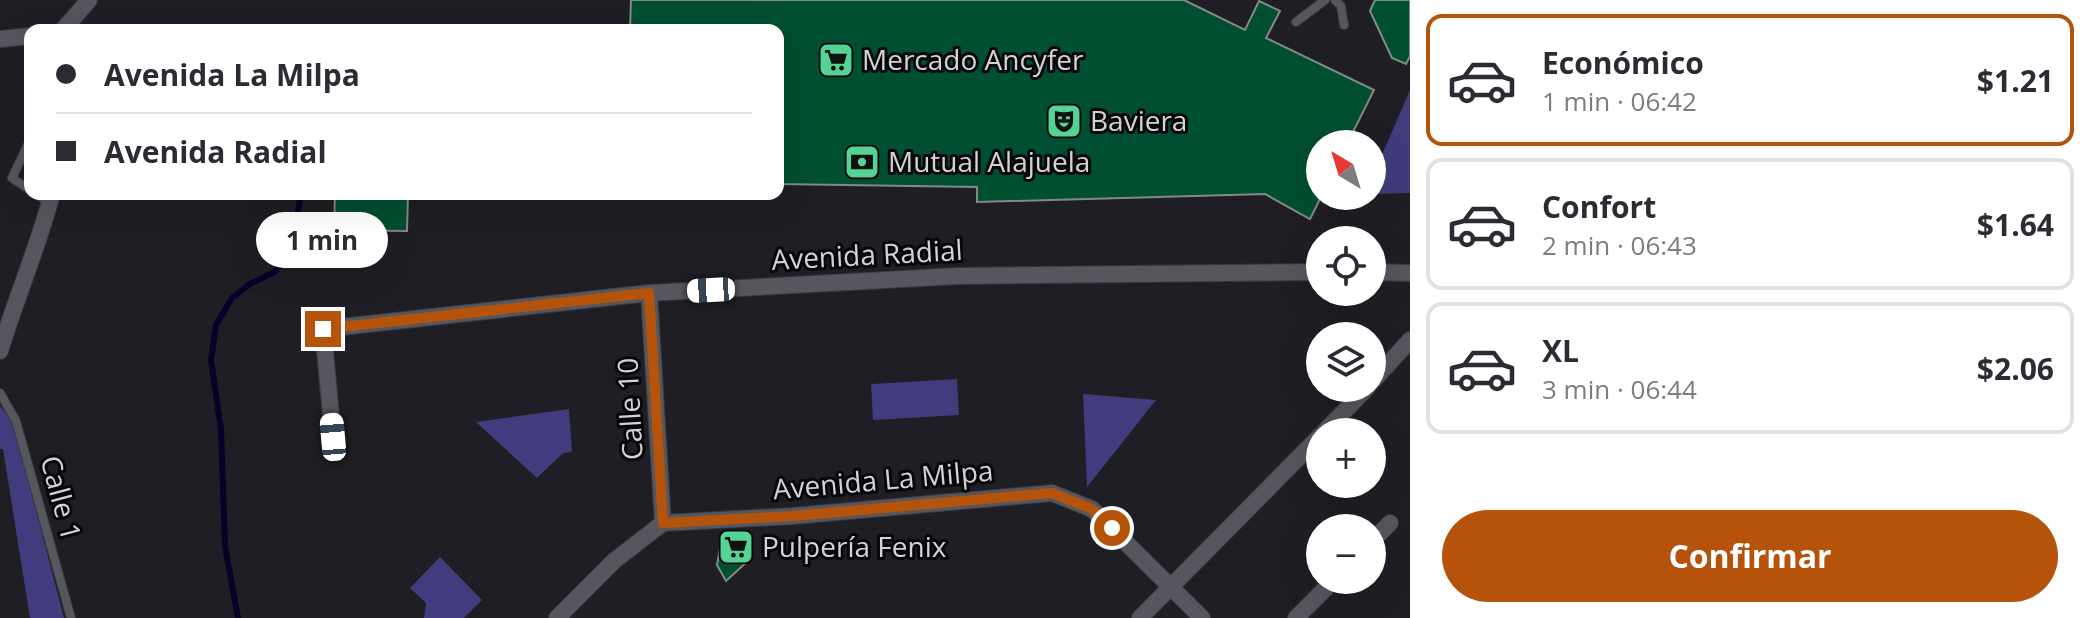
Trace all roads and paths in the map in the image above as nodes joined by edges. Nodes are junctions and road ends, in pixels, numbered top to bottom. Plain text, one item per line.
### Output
1 (89, 0) edge
2 (1325, 0) edge
3 (1335, 0) edge
4 (1296, 22) dead end
5 (68, 24) edge
6 (1344, 25) dead end
7 (24, 37) edge
8 (0, 39) edge
9 (24, 153) edge
10 (24, 186) edge
11 (45, 200) edge
12 (1306, 272) edge
13 (1386, 272) edge
14 (1410, 273) edge
15 (649, 293) junction
16 (1410, 340) edge
17 (0, 351) edge
18 (1386, 367) edge
19 (0, 393) edge
20 (1353, 402) edge
21 (1338, 418) edge
22 (333, 437) dead end
23 (1306, 450) edge
24 (663, 523) junction
25 (1390, 523) dead end
26 (1386, 527) edge
27 (1170, 586) junction
28 (1320, 594) edge
29 (71, 618) edge
30 (557, 618) edge
31 (1140, 618) edge
32 (1202, 618) edge
33 (1296, 618) edge

1 - 5 street
2 - 4 lane
3 - 6 lane
7 - 8 street
9 - 10 lane
11 - 17 street
12 - 15 street, Avenida Radial
13 - 14 street
15 - 22 street, Avenida Radial
15 - 24 street, Calle 10
16 - 18 street
19 - 29 lane, Calle 1
20 - 21 street
23 - 27 street
24 - 27 street, Avenida La Milpa
24 - 30 street
25 - 26 street
27 - 31 street
27 - 32 street, Avenida La Milpa
28 - 33 street

